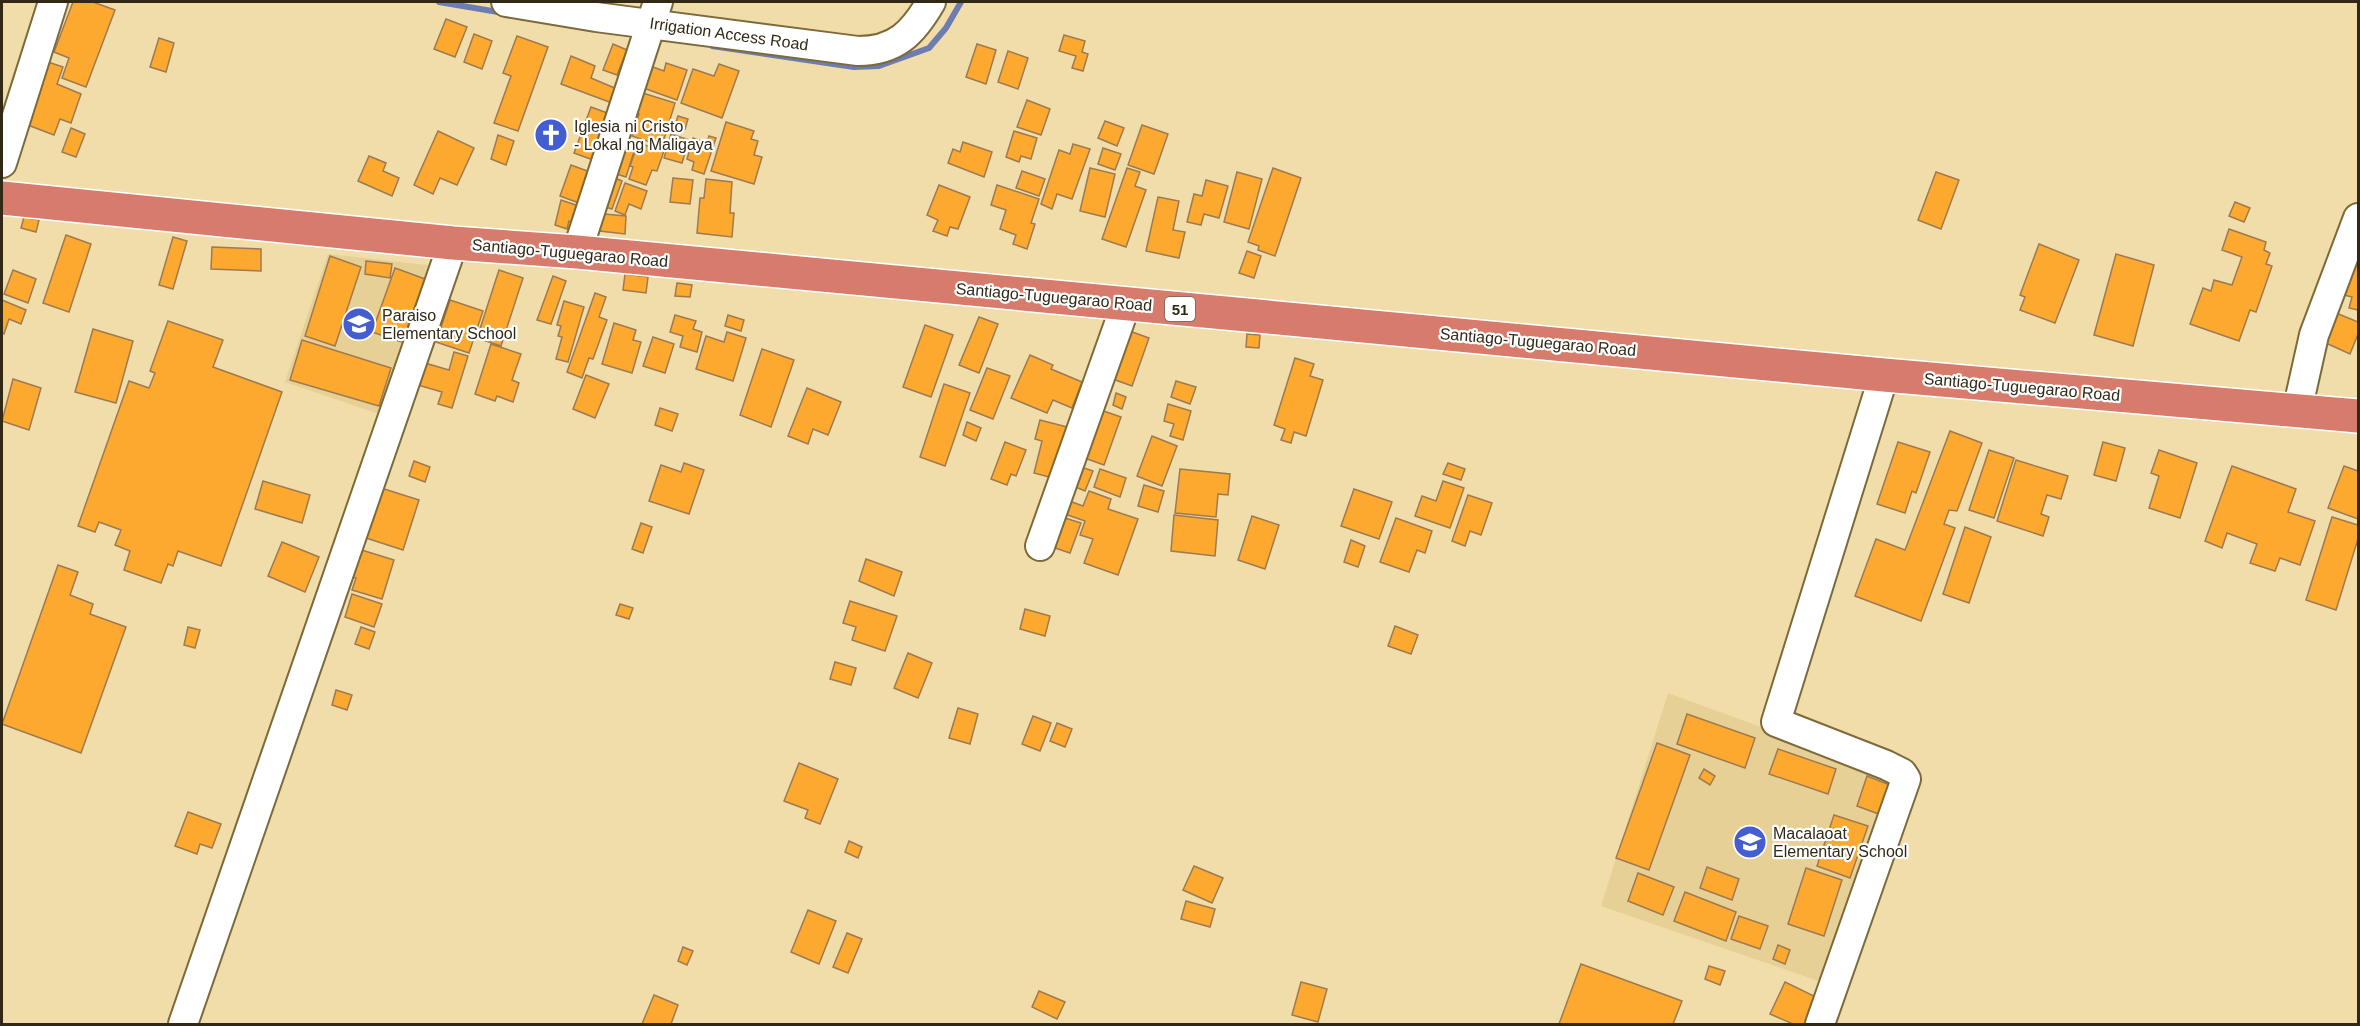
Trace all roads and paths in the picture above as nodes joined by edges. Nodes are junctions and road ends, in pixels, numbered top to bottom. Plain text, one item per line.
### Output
1 (53, 2) edge
2 (506, 2) edge
3 (931, 2) edge
4 (654, 12) edge
5 (2, 163) edge
6 (2, 198) edge
7 (2358, 218) edge
8 (453, 243) junction
9 (577, 252) junction
10 (1126, 304) junction
11 (1884, 375) junction
12 (2297, 411) junction
13 (2358, 416) edge
14 (1040, 546) dead end
15 (183, 1024) edge
16 (1820, 1024) edge

1 - 5 street
2 - 4 street, Irrigation Access Road
3 - 4 street, Irrigation Access Road
4 - 9 street
6 - 8 highway, Santiago-Tuguegarao Road / 51
7 - 12 street
8 - 9 highway, Santiago-Tuguegarao Road / 51
8 - 15 street
9 - 10 highway, Santiago-Tuguegarao Road / 51
10 - 11 highway, Santiago-Tuguegarao Road / 51
10 - 14 street
11 - 12 highway, Santiago-Tuguegarao Road / 51
11 - 16 street
12 - 13 highway, Santiago-Tuguegarao Road / 51

